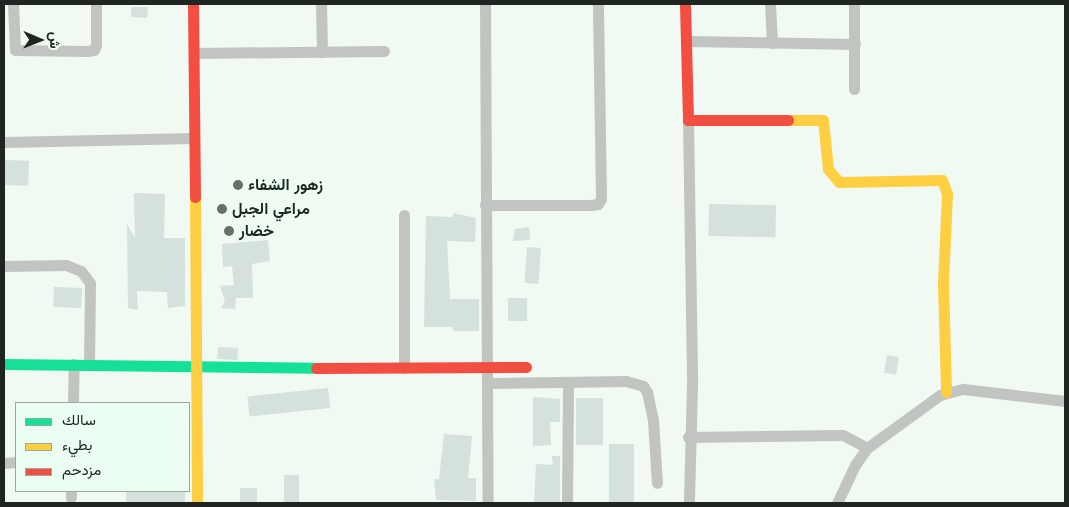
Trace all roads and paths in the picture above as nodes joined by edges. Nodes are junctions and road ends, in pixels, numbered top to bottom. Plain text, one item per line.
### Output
1 (14, 4) edge
2 (96, 4) edge
3 (193, 4) edge
4 (321, 4) edge
5 (485, 4) edge
6 (598, 4) edge
7 (686, 4) edge
8 (770, 4) edge
9 (854, 4) edge
10 (687, 41) junction
11 (772, 43) junction
12 (855, 44) junction
13 (384, 51) dead end
14 (322, 52) junction
15 (194, 53) junction
16 (854, 89) dead end
17 (688, 120) junction
18 (194, 138) junction
19 (4, 142) edge
20 (485, 205) junction
21 (404, 215) dead end
22 (4, 266) edge
23 (4, 364) edge
24 (74, 364) junction
25 (89, 364) junction
26 (526, 367) dead end
27 (404, 368) junction
28 (489, 368) junction
29 (197, 369) junction
30 (568, 382) junction
31 (489, 383) junction
32 (946, 392) junction
33 (1065, 401) edge
34 (73, 402) edge
35 (688, 437) junction
36 (867, 448) junction
37 (193, 461) edge
38 (657, 483) dead end
39 (197, 503) edge
40 (488, 503) edge
41 (567, 503) edge
42 (689, 503) edge
43 (837, 503) edge

1 - 2 street
3 - 15 street
4 - 14 street
5 - 20 street
6 - 20 street
7 - 10 street
8 - 11 street
9 - 12 street
10 - 11 street
10 - 17 street
11 - 12 street
12 - 16 street
13 - 14 street
14 - 15 street
15 - 18 street
17 - 32 street
17 - 35 street
18 - 19 street
18 - 29 street
20 - 28 street
21 - 27 street
22 - 25 street
23 - 24 street
24 - 25 street
24 - 34 street
25 - 29 street
26 - 28 street
27 - 28 street
27 - 29 street
28 - 31 street
29 - 37 street
30 - 31 street
30 - 38 street
30 - 41 street
31 - 40 street
32 - 33 street
32 - 36 street
35 - 36 street
35 - 42 street
36 - 43 street
37 - 39 street

